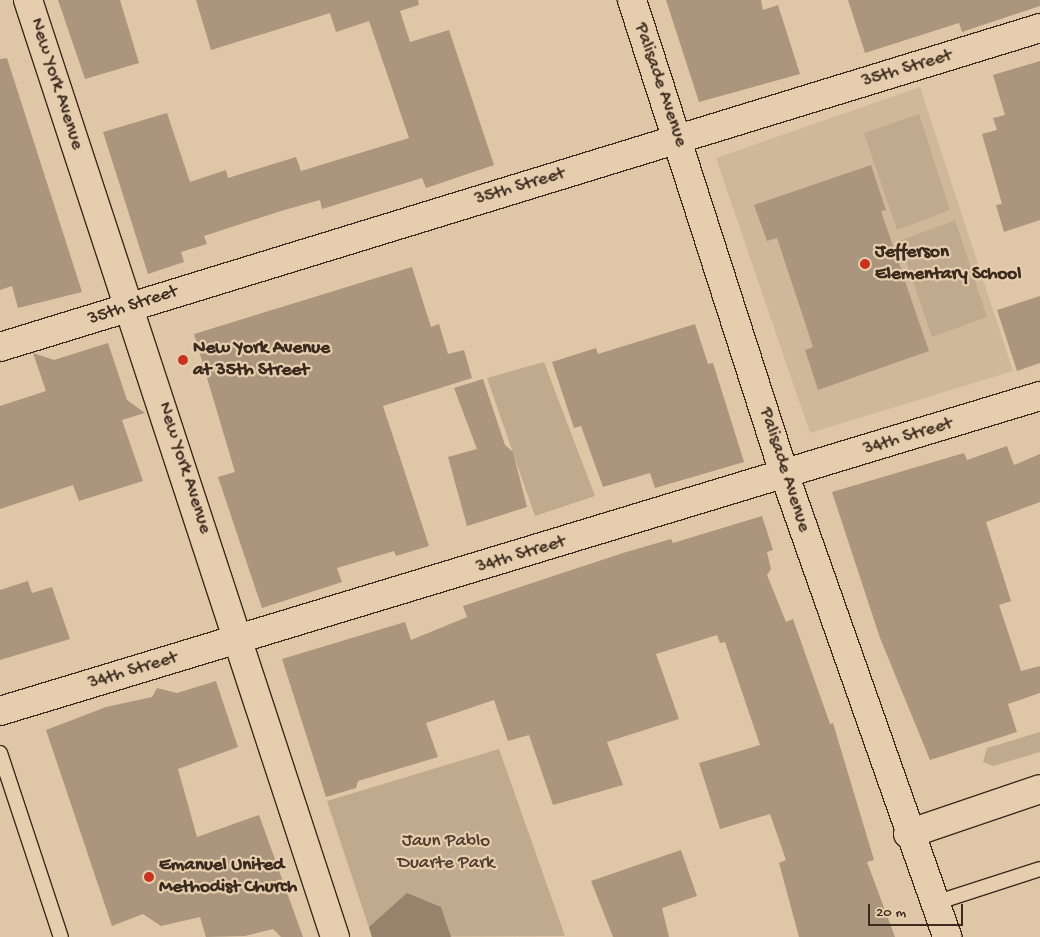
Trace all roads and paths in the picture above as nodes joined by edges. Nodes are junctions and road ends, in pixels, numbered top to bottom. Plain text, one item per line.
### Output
1 (28, 0) edge
2 (632, 0) edge
3 (1040, 28) edge
4 (679, 139) junction
5 (130, 307) junction
6 (0, 347) edge
7 (1040, 396) edge
8 (785, 476) junction
9 (240, 638) junction
10 (0, 711) edge
11 (0, 753) edge
12 (1040, 789) edge
13 (908, 834) junction
14 (1040, 870) edge
15 (935, 903) junction
16 (62, 937) edge
17 (335, 937) edge
18 (947, 937) edge

1 - 5 street, New York Avenue
2 - 4 street, Palisade Avenue
3 - 4 street, 35th Street
4 - 5 street, 35th Street
4 - 8 street, Palisade Avenue
5 - 6 street, 35th Street
5 - 9 street, New York Avenue
7 - 8 street, 34th Street
8 - 9 street, 34th Street
8 - 13 street, Palisade Avenue
9 - 10 street, 34th Street
9 - 17 street, New York Avenue
11 - 16 lane
12 - 13 street
13 - 15 street, Palisade Avenue
14 - 15 lane
15 - 18 street, Palisade Avenue

